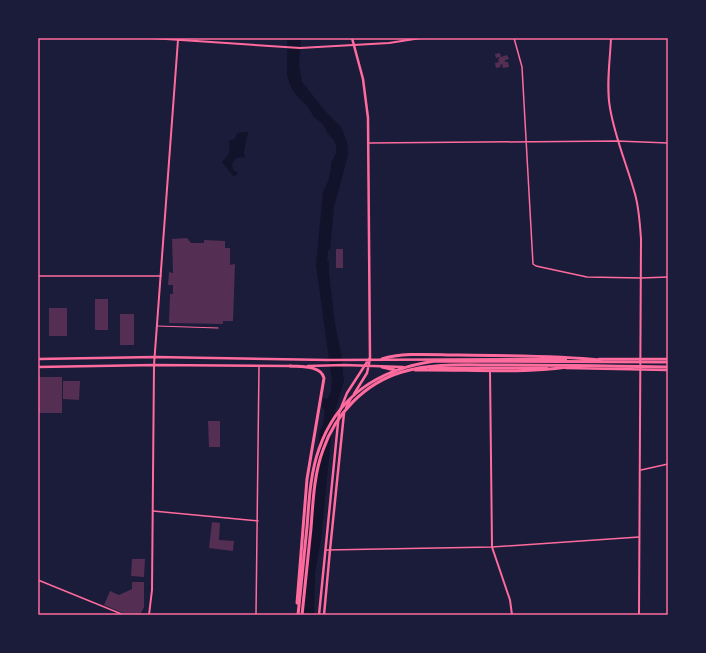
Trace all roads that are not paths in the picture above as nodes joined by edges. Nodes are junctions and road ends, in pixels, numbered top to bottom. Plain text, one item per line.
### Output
1 (151, 38) edge
2 (352, 38) edge
3 (421, 38) edge
4 (514, 38) edge
5 (611, 38) edge
6 (178, 40) junction
7 (354, 45) junction
8 (618, 140) junction
9 (526, 142) junction
10 (369, 143) junction
11 (668, 143) edge
12 (38, 276) edge
13 (161, 276) junction
14 (668, 277) edge
15 (641, 278) junction
16 (157, 326) junction
17 (218, 328) dead end
18 (155, 357) junction
19 (489, 358) junction
20 (38, 359) edge
21 (370, 359) junction
22 (382, 359) junction
23 (640, 359) junction
24 (668, 360) edge
25 (620, 362) junction
26 (154, 365) junction
27 (581, 365) junction
28 (259, 366) junction
29 (290, 366) junction
30 (365, 366) junction
31 (369, 366) junction
32 (38, 367) edge
33 (382, 367) junction
34 (668, 367) edge
35 (490, 368) junction
36 (640, 370) junction
37 (668, 370) edge
38 (668, 464) edge
39 (641, 470) junction
40 (153, 511) junction
41 (258, 521) junction
42 (639, 537) junction
43 (492, 547) junction
44 (325, 550) junction
45 (330, 550) junction
46 (38, 580) edge
47 (124, 615) edge
48 (149, 615) edge
49 (256, 615) edge
50 (297, 615) edge
51 (302, 615) edge
52 (319, 615) edge
53 (324, 615) edge
54 (512, 615) edge
55 (639, 615) edge

1 - 6 street
2 - 7 main road
3 - 7 street
4 - 9 street
5 - 8 street
6 - 7 street
6 - 13 street
7 - 10 main road
8 - 9 street
8 - 11 street
8 - 15 street
9 - 10 street
9 - 15 street
10 - 21 main road
12 - 13 street
13 - 16 street
14 - 15 street
15 - 23 street
16 - 17 lane
16 - 18 street
18 - 20 main road
18 - 21 main road
18 - 26 street
19 - 22 main road
19 - 23 main road
19 - 35 street
21 - 22 main road
21 - 30 main road
21 - 31 main road
22 - 25 highway
23 - 24 main road
23 - 36 street
24 - 25 highway
25 - 50 highway
26 - 28 main road
26 - 32 main road
26 - 40 street
27 - 33 highway
27 - 34 highway
27 - 51 highway
28 - 29 main road
28 - 41 street
29 - 30 main road
29 - 50 highway
30 - 31 main road
30 - 44 main road
31 - 33 main road
31 - 45 main road
33 - 35 main road
35 - 36 main road
35 - 43 street
36 - 37 main road
36 - 39 street
38 - 39 street
39 - 42 street
40 - 41 street
40 - 48 street
41 - 49 street
42 - 43 street
42 - 55 street
43 - 45 street
43 - 54 street
44 - 45 street
44 - 52 main road
45 - 53 main road
46 - 47 street

